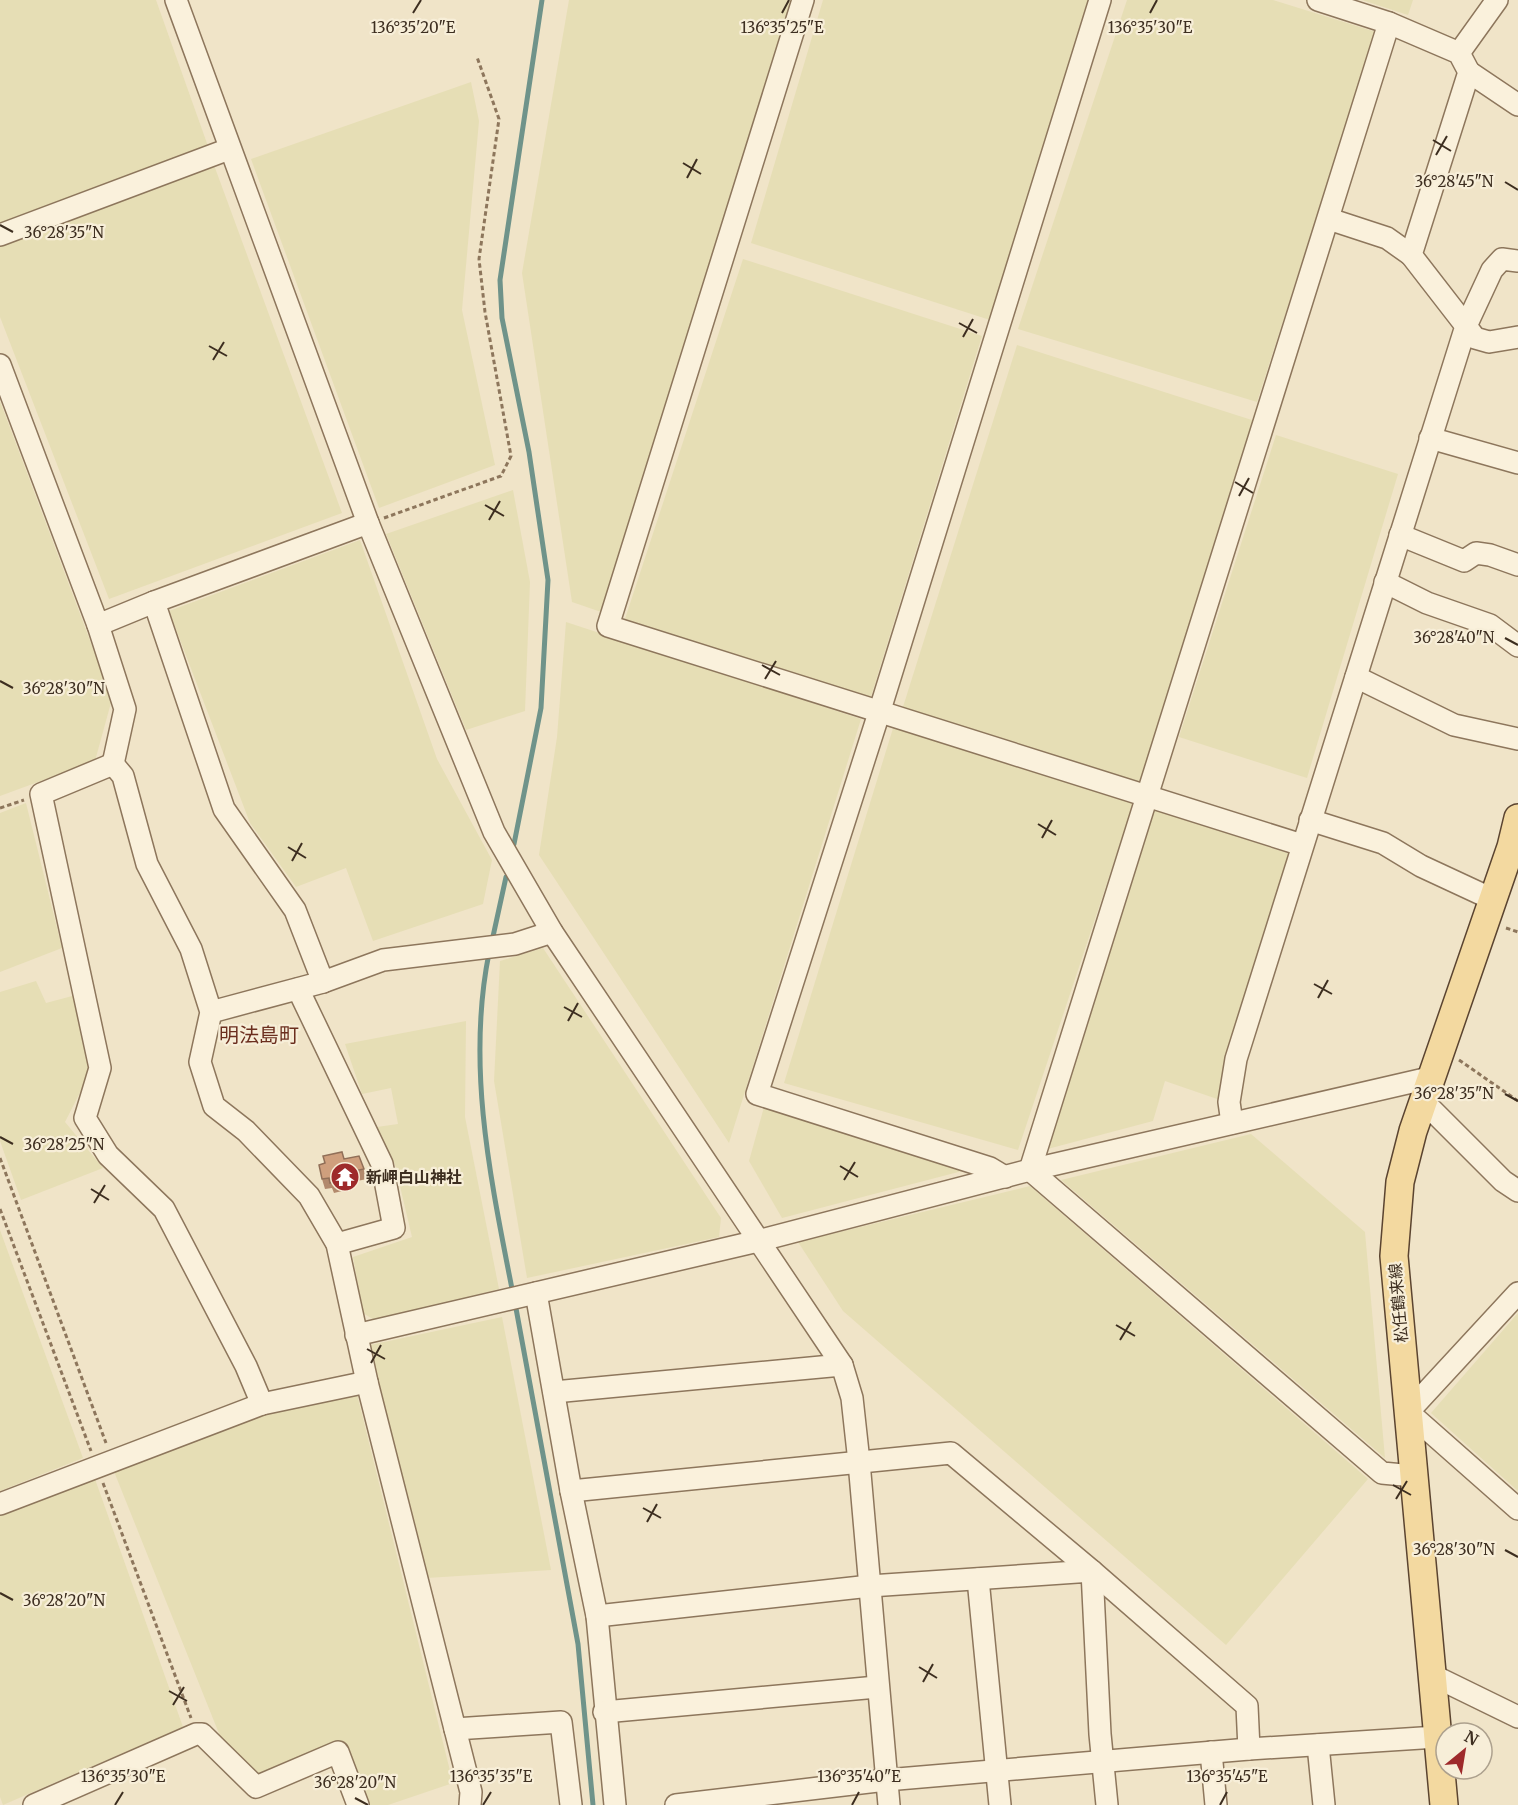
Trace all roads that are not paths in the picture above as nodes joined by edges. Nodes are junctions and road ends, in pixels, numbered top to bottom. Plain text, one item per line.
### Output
1 (176, 0) edge
2 (803, 0) edge
3 (1100, 0) edge
4 (1318, 0) edge
5 (1497, 0) edge
6 (1389, 23) junction
7 (1459, 53) junction
8 (1469, 72) junction
9 (1518, 105) edge
10 (229, 149) junction
11 (1329, 219) junction
12 (0, 235) edge
13 (1411, 255) junction
14 (1518, 261) edge
15 (1466, 326) junction
16 (1518, 337) edge
17 (0, 365) edge
18 (1430, 438) junction
19 (1518, 463) edge
20 (368, 523) junction
21 (1400, 535) junction
22 (1518, 565) edge
23 (1385, 582) junction
24 (154, 602) junction
25 (98, 626) junction
26 (1518, 646) edge
27 (1356, 677) junction
28 (879, 713) junction
29 (1518, 739) edge
30 (114, 765) junction
31 (1147, 797) junction
32 (1518, 818) edge
33 (1310, 820) junction
34 (1302, 845) junction
35 (1492, 899) junction
36 (552, 932) junction
37 (323, 982) junction
38 (298, 989) junction
39 (211, 1012) junction
40 (1425, 1089) junction
41 (1232, 1123) junction
42 (1030, 1170) junction
43 (1005, 1177) junction
44 (1518, 1191) edge
45 (758, 1241) junction
46 (337, 1244) junction
47 (1518, 1293) edge
48 (529, 1294) junction
49 (356, 1335) junction
50 (842, 1365) junction
51 (367, 1382) junction
52 (554, 1392) junction
53 (262, 1404) junction
54 (1407, 1412) junction
55 (859, 1462) junction
56 (1414, 1476) junction
57 (571, 1491) junction
58 (0, 1504) edge
59 (1518, 1509) edge
60 (1092, 1571) junction
61 (978, 1578) junction
62 (870, 1586) junction
63 (597, 1616) junction
64 (1434, 1676) junction
65 (878, 1687) junction
66 (604, 1712) junction
67 (1518, 1717) edge
68 (1436, 1721) edge
69 (455, 1729) junction
70 (1434, 1737) edge
71 (1318, 1745) junction
72 (1249, 1749) junction
73 (1212, 1752) junction
74 (1103, 1762) junction
75 (997, 1771) junction
76 (886, 1780) junction
77 (1442, 1781) edge
78 (34, 1805) edge
79 (358, 1805) edge
80 (470, 1805) edge
81 (571, 1805) edge
82 (615, 1805) edge
83 (676, 1805) edge
84 (889, 1805) edge
85 (1000, 1805) edge
86 (1107, 1805) edge
87 (1216, 1805) edge
88 (1324, 1805) edge
89 (1444, 1805) edge

1 - 10 street
2 - 28 street
3 - 28 street
4 - 6 street
5 - 7 street
6 - 7 street
6 - 11 street
7 - 8 street
8 - 9 street
8 - 13 street
10 - 12 street
10 - 20 street
11 - 13 street
11 - 31 street
13 - 15 street
14 - 15 street
15 - 16 street
15 - 18 street
17 - 25 street
18 - 19 street
18 - 21 street
20 - 24 street
20 - 36 street
21 - 22 street
21 - 23 street
23 - 26 street
23 - 27 street
24 - 25 street
24 - 37 street
25 - 30 street
27 - 29 street
27 - 33 street
28 - 31 street
28 - 43 street
30 - 39 street
30 - 53 street
31 - 34 street
31 - 42 street
32 - 35 main road, 松任鶴来線
33 - 34 street
33 - 35 street
34 - 41 street
35 - 40 main road, 松任鶴来線
36 - 37 street
36 - 45 street
37 - 38 street
38 - 39 street
38 - 46 street
39 - 46 street
40 - 41 street
40 - 44 street
40 - 54 main road, 松任鶴来線
41 - 42 street
42 - 43 street
42 - 56 street
43 - 45 street
45 - 48 street
45 - 50 street
46 - 49 street
47 - 54 street
48 - 49 street
48 - 52 street
49 - 51 street
50 - 52 street
50 - 55 street
51 - 53 street
51 - 69 street
52 - 57 street
53 - 58 street
54 - 56 main road, 松任鶴来線
54 - 59 street
55 - 57 street
55 - 60 street
55 - 62 street
56 - 64 main road, 松任鶴来線
57 - 63 street
60 - 61 street
60 - 72 street
60 - 74 street
61 - 62 street
61 - 75 street
62 - 63 street
62 - 65 street
63 - 66 street
64 - 67 street
64 - 68 main road, 松任鶴来線
65 - 66 street
65 - 76 street
66 - 82 street
69 - 80 street
69 - 81 street
70 - 71 street
71 - 72 street
71 - 88 street
72 - 73 street
73 - 74 street
73 - 87 street
74 - 75 street
74 - 86 street
75 - 76 street
75 - 85 street
76 - 83 street
76 - 84 street
77 - 89 main road, 松任鶴来線
78 - 79 street

